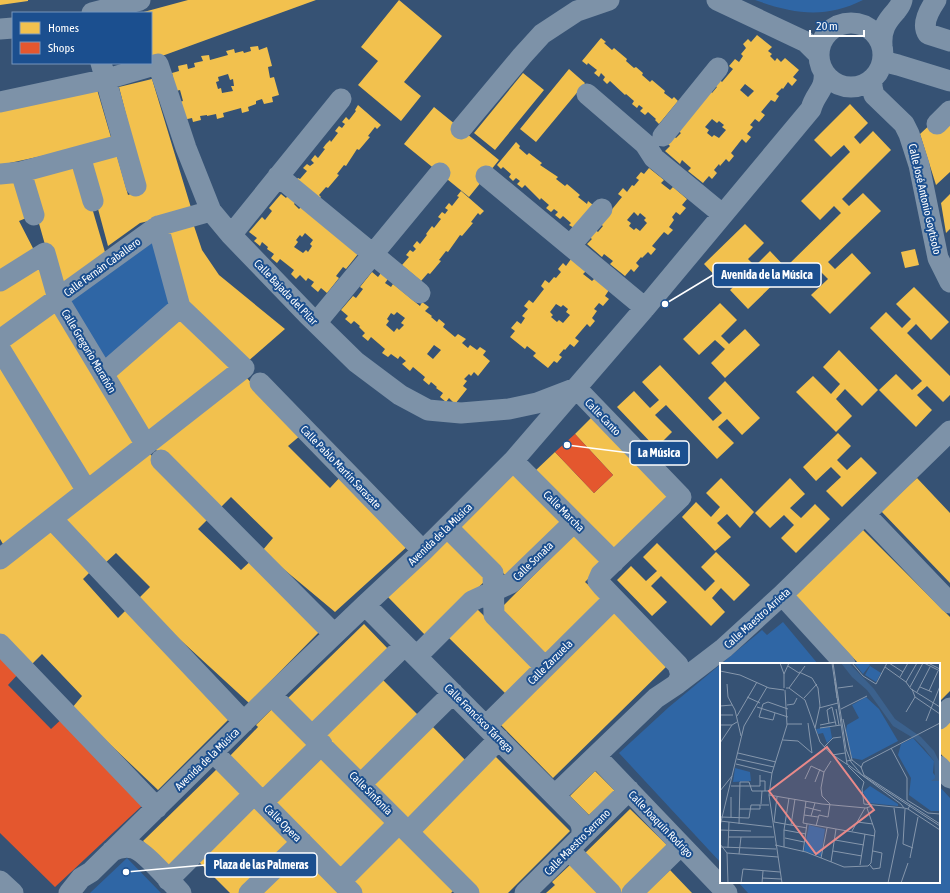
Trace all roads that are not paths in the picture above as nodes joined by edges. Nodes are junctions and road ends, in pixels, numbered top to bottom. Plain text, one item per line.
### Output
1 (140, 0) edge
2 (609, 0) edge
3 (717, 0) edge
4 (892, 0) edge
5 (902, 0) edge
6 (936, 0) edge
7 (104, 7) edge
8 (856, 23) junction
9 (12, 28) edge
10 (0, 29) edge
11 (950, 41) edge
12 (879, 63) junction
13 (822, 64) junction
14 (718, 68) dead end
15 (104, 71) edge
16 (950, 81) edge
17 (847, 86) junction
18 (587, 94) dead end
19 (341, 99) dead end
20 (0, 102) edge
21 (812, 109) junction
22 (461, 129) dead end
23 (663, 136) dead end
24 (124, 144) junction
25 (80, 156) junction
26 (21, 172) junction
27 (440, 173) dead end
28 (0, 174) edge
29 (278, 176) junction
30 (486, 176) dead end
31 (136, 186) dead end
32 (93, 201) dead end
33 (602, 209) dead end
34 (211, 211) junction
35 (722, 214) junction
36 (34, 215) dead end
37 (158, 226) junction
38 (231, 235) junction
39 (576, 239) dead end
40 (944, 252) edge
41 (373, 254) junction
42 (0, 281) edge
43 (950, 282) edge
44 (420, 293) dead end
45 (58, 299) junction
46 (180, 308) junction
47 (645, 308) junction
48 (316, 323) junction
49 (0, 340) edge
50 (0, 349) edge
51 (103, 374) junction
52 (260, 384) dead end
53 (576, 388) junction
54 (509, 409) junction
55 (950, 431) edge
56 (146, 445) junction
57 (527, 445) junction
58 (161, 460) dead end
59 (514, 461) junction
60 (87, 491) junction
61 (865, 514) junction
62 (52, 519) junction
63 (574, 522) junction
64 (447, 527) junction
65 (423, 551) junction
66 (2, 554) edge
67 (614, 562) junction
68 (493, 592) junction
69 (782, 595) junction
70 (614, 599) junction
71 (950, 604) edge
72 (365, 605) junction
73 (334, 634) junction
74 (0, 644) edge
75 (411, 651) junction
76 (844, 663) edge
77 (545, 667) junction
78 (678, 684) junction
79 (453, 693) junction
80 (272, 695) junction
81 (950, 708) edge
82 (940, 718) edge
83 (244, 722) junction
84 (493, 732) junction
85 (317, 740) junction
86 (213, 752) junction
87 (596, 756) junction
88 (940, 767) edge
89 (950, 778) edge
90 (361, 784) junction
91 (629, 790) junction
92 (555, 795) junction
93 (258, 798) junction
94 (157, 808) junction
95 (404, 827) junction
96 (302, 842) junction
97 (575, 843) junction
98 (681, 845) junction
99 (112, 851) junction
100 (91, 872) junction
101 (175, 886) edge
102 (346, 889) edge
103 (69, 893) edge
104 (79, 893) edge
105 (249, 893) edge
106 (469, 893) edge
107 (524, 893) edge
108 (612, 893) edge
109 (632, 893) edge
110 (727, 893) edge

1 - 7 street
2 - 22 street
3 - 13 street
4 - 8 street
5 - 12 street
6 - 11 street
8 - 12 street
8 - 13 street
9 - 10 street
12 - 16 street
12 - 17 street
12 - 40 street, Calle José Antonio Goytisolo
13 - 17 street
13 - 21 street, Avenida de la Música
14 - 23 street
15 - 20 street
15 - 24 street
15 - 34 street, Calle Bajada del Pilar
17 - 21 street, Avenida de la Música
18 - 35 street
19 - 29 street
21 - 35 street, Avenida de la Música
24 - 25 street
24 - 31 street
25 - 26 street
25 - 32 street
26 - 28 street
26 - 36 street
27 - 41 street
29 - 38 street
29 - 41 street
30 - 47 street
33 - 39 street
34 - 37 street, Calle Fernán Caballero
34 - 38 street, Calle Bajada del Pilar
35 - 47 street, Avenida de la Música
37 - 45 street, Calle Fernán Caballero
37 - 46 street
38 - 48 street, Calle Bajada del Pilar
40 - 43 street, Calle José Antonio Goytisolo
41 - 44 street
41 - 48 street
42 - 45 street, Calle Gregorio Marañón
45 - 49 street, Calle Fernán Caballero
45 - 51 street, Calle Gregorio Marañón
46 - 51 street
46 - 56 street
47 - 53 street, Avenida de la Música
48 - 54 street, Calle Bajada del Pilar
50 - 60 street
51 - 56 street, Calle Gregorio Marañón
52 - 65 street, Calle Pablo Martín Sarasate
53 - 54 street, Calle Bajada del Pilar
53 - 57 street, Avenida de la Música
53 - 67 street, Calle Canto
54 - 57 street
55 - 61 street, Calle Maestro Arrieta
56 - 60 street
57 - 59 street, Avenida de la Música
58 - 73 street
59 - 63 street, Calle Marcha
59 - 64 street, Avenida de la Música
60 - 62 street
61 - 69 street, Calle Maestro Arrieta
61 - 71 street
62 - 66 street
62 - 83 street
63 - 67 street, Calle Marcha
63 - 68 street, Calle Sonata
64 - 65 street, Avenida de la Música
64 - 68 street
65 - 72 street, Avenida de la Música
67 - 70 street
68 - 75 street, Calle Sonata
68 - 77 street
69 - 76 street
69 - 78 street, Calle Maestro Arrieta
70 - 77 street, Calle Zarzuela
70 - 78 street
72 - 73 street, Avenida de la Música
72 - 75 street, Calle Francisco Tárrega
73 - 80 street, Avenida de la Música
74 - 94 street
75 - 79 street, Calle Francisco Tárrega
75 - 85 street, Calle Sonata
77 - 84 street, Calle Zarzuela
78 - 87 street, Calle Maestro Arrieta
79 - 84 street, Calle Francisco Tárrega
79 - 90 street
80 - 83 street, Avenida de la Música
80 - 85 street, Calle Sinfonía
81 - 82 street
83 - 86 street, Avenida de la Música
84 - 92 street, Calle Francisco Tárrega
84 - 95 street, Calle Zarzuela
85 - 90 street, Calle Sinfonía
85 - 93 street, Calle Sonata
86 - 93 street, Calle Opera
86 - 94 street, Avenida de la Música
87 - 91 street, Calle Joaquín Rodrigo
87 - 92 street, Calle Maestro Arrieta
88 - 89 street
90 - 95 street, Calle Sinfonía
91 - 97 street, Calle Maestro Serrano
91 - 98 street, Calle Joaquín Rodrigo
92 - 97 street, Calle Francisco Tárrega
93 - 96 street, Calle Opera
93 - 101 street, Calle Sonata
94 - 99 street, Avenida de la Música
95 - 102 street, Calle Zarzuela
95 - 106 street, Calle Sinfonía
96 - 102 street, Calle Opera
96 - 105 street
97 - 107 street, Calle Maestro Serrano
97 - 108 street
98 - 109 street
98 - 110 street, Calle Joaquín Rodrigo
99 - 100 street, Avenida de la Música
99 - 101 street
100 - 103 street, Avenida de la Música
100 - 104 street

